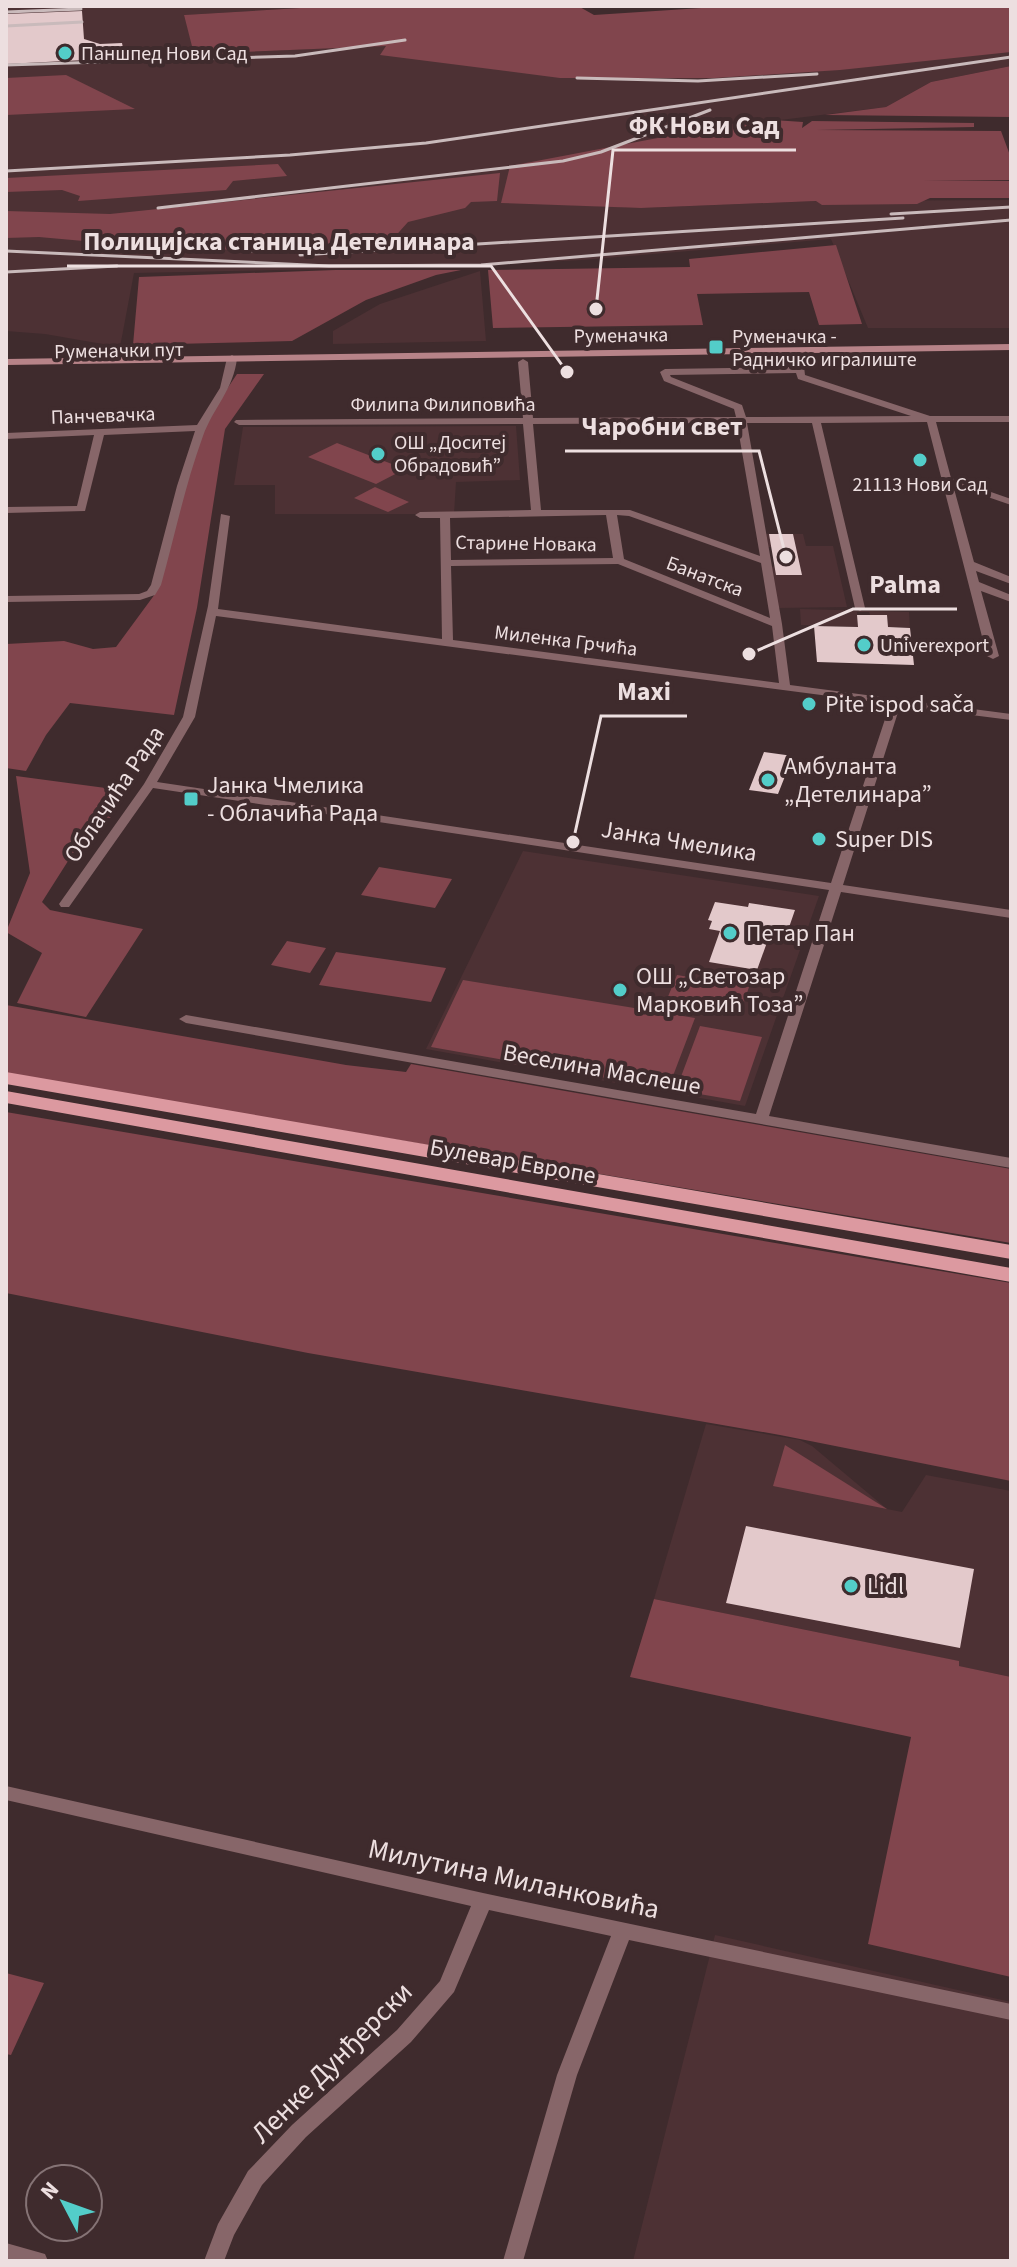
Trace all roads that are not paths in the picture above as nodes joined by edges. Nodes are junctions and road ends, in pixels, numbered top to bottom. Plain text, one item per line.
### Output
1 (1011, 347) edge
2 (1011, 356) edge
3 (798, 358) junction
4 (6, 362) edge
5 (232, 362) junction
6 (523, 362) junction
7 (6, 370) edge
8 (799, 370) junction
9 (977, 419) junction
10 (1011, 419) edge
11 (816, 420) junction
12 (931, 420) junction
13 (743, 421) junction
14 (239, 422) dead end
15 (527, 422) junction
16 (201, 428) junction
17 (1011, 431) edge
18 (99, 435) junction
19 (6, 436) edge
20 (947, 480) junction
21 (1011, 502) edge
22 (6, 510) edge
23 (611, 512) junction
24 (536, 513) junction
25 (420, 515) dead end
26 (445, 515) junction
27 (225, 516) dead end
28 (619, 561) junction
29 (765, 561) junction
30 (446, 563) junction
31 (969, 564) junction
32 (1011, 581) edge
33 (974, 584) junction
34 (6, 599) edge
35 (1011, 599) edge
36 (860, 608) dead end
37 (212, 612) junction
38 (777, 624) junction
39 (448, 643) junction
40 (993, 656) dead end
41 (785, 686) junction
42 (896, 702) junction
43 (1011, 717) edge
44 (150, 784) junction
45 (838, 888) junction
46 (65, 904) dead end
47 (1011, 914) edge
48 (186, 1019) dead end
49 (6, 1078) edge
50 (6, 1097) edge
51 (761, 1119) junction
52 (1011, 1163) edge
53 (1011, 1252) edge
54 (1011, 1275) edge
55 (6, 1793) edge
56 (483, 1901) junction
57 (623, 1930) junction
58 (1011, 2012) edge
59 (6, 2253) edge
60 (38, 2261) edge
61 (214, 2261) edge
62 (513, 2261) edge

1 - 5 main road, Руменачка
2 - 3 main road, Руменачка
3 - 6 main road, Руменачка
3 - 8 street
4 - 5 main road, Руменачки пут
5 - 6 main road, Руменачка
5 - 7 main road, Руменачки пут
5 - 16 street
6 - 15 street, Старине Новака
8 - 12 street, Филипа Филиповића
8 - 13 street, Руменачка
9 - 10 street, Филипа Филиповића
9 - 12 street, Филипа Филиповића
9 - 17 street
11 - 12 street, Филипа Филиповића
11 - 13 street, Филипа Филиповића
11 - 36 street
12 - 20 street
13 - 15 street, Филипа Филиповића
13 - 29 street, Банатска
14 - 15 street, Филипа Филиповића
15 - 24 street, Старине Новака
16 - 18 street, Панчевачка
16 - 34 street
18 - 19 street, Панчевачка
18 - 22 street
20 - 21 street
20 - 31 street
23 - 24 street, Старине Новака
23 - 28 street, Старине Новака
23 - 29 street, Банатска
24 - 26 street, Старине Новака
25 - 26 street, Старине Новака
26 - 30 street, Старине Новака
27 - 37 street, Облачића Рада
28 - 30 street, Старине Новака
28 - 38 street, Банатска
29 - 38 street, Банатска
30 - 39 street
31 - 32 street
31 - 33 street
33 - 35 street
33 - 40 street
37 - 39 street, Миленка Грчића
37 - 44 street, Облачића Рада
38 - 41 street, Банатска
39 - 41 street, Миленка Грчића
41 - 42 street, Миленка Грчића
42 - 43 street, Миленка Грчића
42 - 45 street
44 - 45 street, Јанка Чмелика
44 - 46 street, Облачића Рада
45 - 47 street, Јанка Чмелика
45 - 51 street
48 - 51 street, Веселина Маслеше
49 - 53 main road, Булевар Европе
50 - 54 main road, Булевар Европе
51 - 52 street, Веселина Маслеше
55 - 56 street, Милутина Миланковића
56 - 57 street, Милутина Миланковића
56 - 61 street, Ленке Дунђерски
57 - 58 street, Милутина Миланковића
57 - 62 street
59 - 60 street

